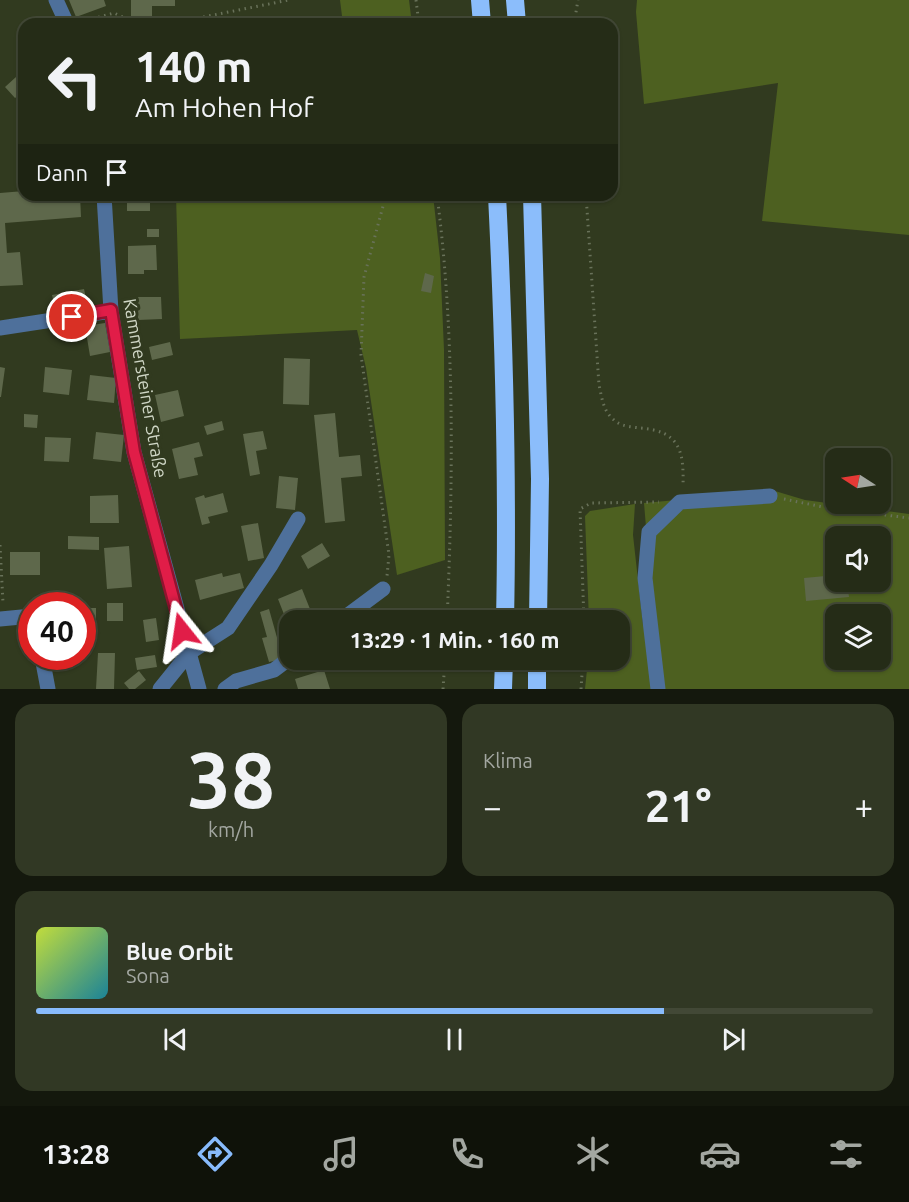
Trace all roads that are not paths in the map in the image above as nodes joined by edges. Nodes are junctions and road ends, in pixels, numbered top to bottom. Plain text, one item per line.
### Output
1 (56, 0) edge
2 (480, 0) edge
3 (515, 0) edge
4 (64, 18) edge
5 (482, 18) edge
6 (516, 18) edge
7 (104, 201) edge
8 (497, 201) edge
9 (532, 201) edge
10 (111, 310) junction
11 (0, 328) edge
12 (770, 496) road end
13 (298, 519) dead end
14 (384, 589) road end
15 (355, 610) edge
16 (505, 610) edge
17 (538, 610) edge
18 (18, 617) edge
19 (2, 619) edge
20 (189, 653) junction
21 (279, 666) edge
22 (44, 670) edge
23 (504, 670) edge
24 (537, 670) edge
25 (48, 689) edge
26 (160, 689) edge
27 (199, 689) edge
28 (225, 689) edge
29 (503, 689) edge
30 (537, 689) edge
31 (658, 689) edge

1 - 4 street
2 - 5 highway
3 - 6 highway
7 - 10 street, Kammersteiner Straße
8 - 16 highway
9 - 17 highway
10 - 11 street
10 - 20 street, Kammersteiner Straße
12 - 31 street
13 - 20 street
14 - 15 street
18 - 19 street
20 - 26 street
20 - 27 street, Kammersteiner Straße
21 - 28 street
22 - 25 street
23 - 29 highway
24 - 30 highway

